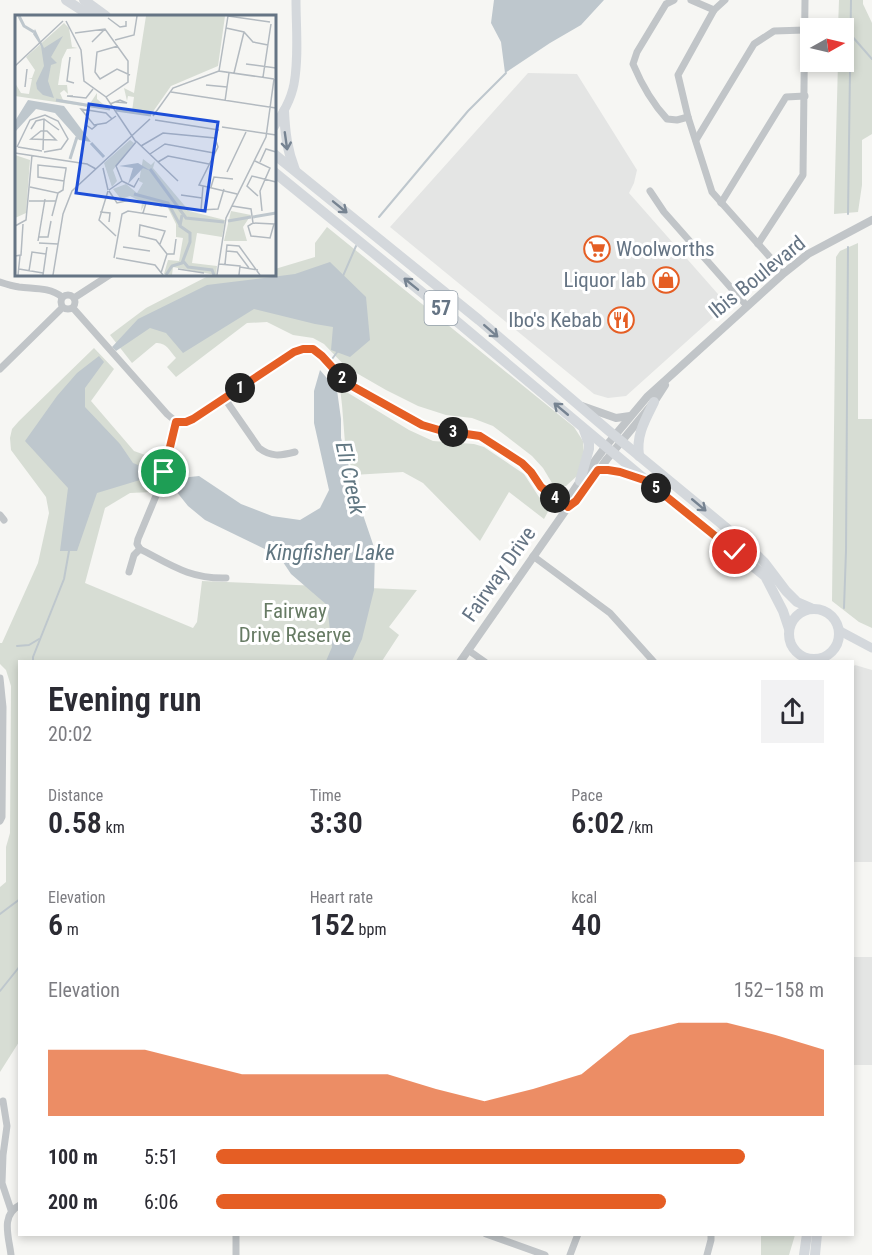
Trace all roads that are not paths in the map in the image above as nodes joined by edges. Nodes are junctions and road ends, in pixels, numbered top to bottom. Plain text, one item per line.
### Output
1 (66, 0) edge
2 (84, 0) edge
3 (296, 0) edge
4 (674, 0) edge
5 (691, 0) edge
6 (725, 0) edge
7 (805, 0) edge
8 (714, 10) junction
9 (89, 15) edge
10 (105, 15) edge
11 (805, 18) edge
12 (800, 30) edge
13 (805, 72) edge
14 (805, 96) junction
15 (284, 111) junction
16 (688, 117) junction
17 (276, 124) edge
18 (696, 140) junction
19 (276, 156) edge
20 (295, 170) junction
21 (276, 174) edge
22 (650, 191) dead end
23 (721, 203) junction
24 (872, 220) edge
25 (758, 244) junction
26 (784, 273) junction
27 (108, 276) edge
28 (0, 282) edge
29 (62, 297) junction
30 (74, 298) junction
31 (747, 306) junction
32 (62, 308) junction
33 (73, 308) junction
34 (0, 369) edge
35 (673, 373) junction
36 (225, 399) junction
37 (654, 402) junction
38 (578, 405) junction
39 (630, 417) junction
40 (176, 422) junction
41 (583, 427) junction
42 (618, 438) junction
43 (609, 449) junction
44 (295, 452) dead end
45 (639, 456) junction
46 (598, 470) junction
47 (580, 481) junction
48 (647, 481) junction
49 (568, 507) junction
50 (140, 549) junction
51 (533, 556) junction
52 (129, 572) dead end
53 (226, 578) dead end
54 (811, 608) junction
55 (789, 629) junction
56 (840, 631) junction
57 (872, 648) edge
58 (468, 650) junction
59 (829, 658) edge
60 (805, 659) edge
61 (461, 660) edge
62 (482, 660) edge
63 (652, 660) edge
64 (0, 678) edge
65 (0, 821) edge
66 (3, 1101) dead end
67 (18, 1206) edge
68 (11, 1210) junction
69 (236, 1236) edge
70 (492, 1236) edge
71 (577, 1236) edge
72 (711, 1236) edge
73 (807, 1236) edge
74 (817, 1236) edge
75 (11, 1255) edge
76 (236, 1255) edge
77 (545, 1255) edge
78 (570, 1255) edge
79 (707, 1255) edge
80 (804, 1255) edge
81 (815, 1255) edge

1 - 9 main road
2 - 10 main road
3 - 15 main road
4 - 16 street
5 - 8 street
6 - 8 street
7 - 11 street
8 - 16 street
12 - 18 street
13 - 14 street
14 - 23 street
14 - 25 street
15 - 17 main road
15 -> 20 main road
16 - 18 street
18 - 23 street
19 - 20 main road, 57
20 -> 38 main road, 57
41 -> 21 main road, 57
22 - 31 street
23 - 25 street
24 - 26 street, Ibis Boulevard
25 - 26 street
26 - 31 street, Ibis Boulevard
27 - 30 street
28 - 29 street
29 - 30 street
29 - 32 street
30 - 33 street
31 - 35 street, Ibis Boulevard
32 - 33 street
32 - 34 street
33 - 40 street
35 - 37 street, Ibis Boulevard
35 - 39 street, Ibis Boulevard
36 - 40 street
36 - 44 street
36 - 49 street
37 - 42 street, Ibis Boulevard
37 - 45 main road
38 - 39 street
38 - 42 main road, 57
39 - 42 street, Ibis Boulevard
40 - 50 street
41 - 43 main road, 57
41 - 47 main road
42 - 43 street, Fairway Drive
42 - 45 main road, 57
43 - 46 street, Fairway Drive
43 - 47 street, Fairway Drive
43 - 48 main road, 57
45 -> 54 main road, 57
46 - 48 street
46 - 49 street, Fairway Drive
47 - 49 street, Fairway Drive
48 - 55 main road, 57
49 - 51 street, Fairway Drive
50 - 52 street
50 - 53 street
51 - 58 street, Fairway Drive
51 - 63 street
54 - 55 main road
54 - 56 main road, 57
55 - 60 main road, 57
56 - 57 main road
56 - 59 main road, 57
58 - 61 street, Fairway Drive
58 - 62 street
59 - 60 main road, 57
64 - 65 street
66 - 68 street
67 - 68 street
68 - 75 street
69 - 76 street
70 - 77 street
71 - 78 street
72 - 79 street
73 - 80 main road
74 - 81 main road

